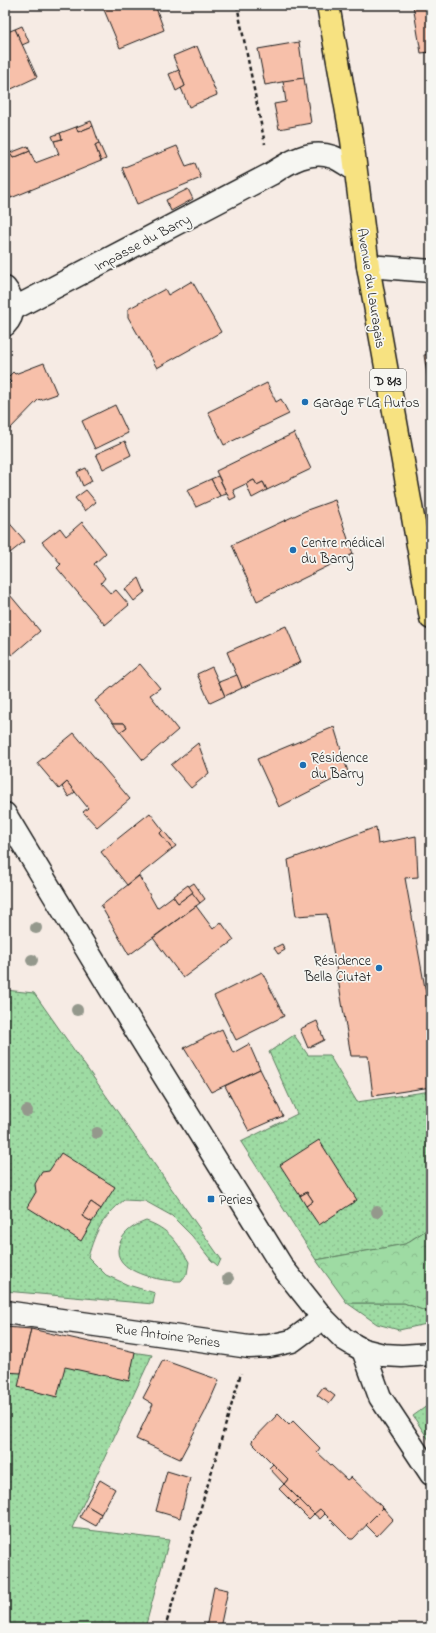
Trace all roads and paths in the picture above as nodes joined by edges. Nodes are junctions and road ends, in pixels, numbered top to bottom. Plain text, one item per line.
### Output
1 (238, 5) edge
2 (328, 5) edge
3 (355, 170) junction
4 (271, 174) junction
5 (368, 266) junction
6 (431, 271) edge
7 (5, 288) edge
8 (9, 317) edge
9 (431, 618) edge
10 (5, 814) edge
11 (5, 1312) edge
12 (323, 1318) junction
13 (249, 1347) junction
14 (363, 1350) junction
15 (431, 1354) edge
16 (431, 1474) edge
17 (165, 1628) edge

1 - 4 path
2 - 3 main road, Avenue du Lauragais / D 813
3 - 4 street, Impasse du Barry
3 - 5 main road, Avenue du Lauragais / D 813
4 - 8 street, Impasse du Barry
5 - 6 street
5 - 9 main road, Avenue du Lauragais / D 813
7 - 8 street
10 - 12 street
11 - 13 street, Rue Antoine Peries
12 - 13 street, Rue Antoine Peries
12 - 14 street
13 - 17 path
14 - 15 street
14 - 16 street

